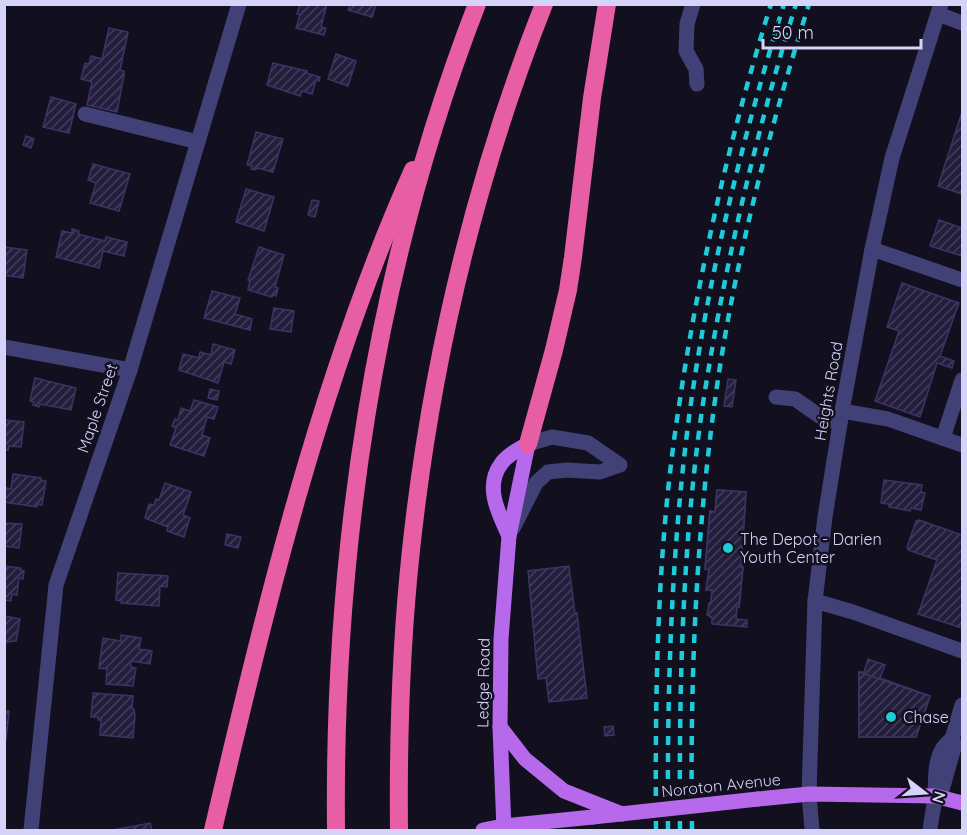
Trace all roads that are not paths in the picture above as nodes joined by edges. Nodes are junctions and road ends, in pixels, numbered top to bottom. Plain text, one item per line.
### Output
1 (239, 4) edge
2 (477, 4) edge
3 (544, 4) edge
4 (607, 4) edge
5 (693, 4) edge
6 (939, 9) edge
7 (963, 23) edge
8 (697, 84) dead end
9 (442, 105) junction
10 (85, 114) dead end
11 (198, 142) junction
12 (872, 249) junction
13 (963, 280) edge
14 (4, 347) edge
15 (130, 370) junction
16 (963, 380) edge
17 (776, 397) dead end
18 (841, 417) junction
19 (943, 438) junction
20 (528, 444) junction
21 (963, 445) edge
22 (509, 536) junction
23 (815, 601) junction
24 (963, 651) edge
25 (963, 705) edge
26 (500, 727) junction
27 (809, 794) junction
28 (937, 796) junction
29 (963, 803) edge
30 (622, 814) junction
31 (504, 828) edge
32 (32, 831) edge
33 (213, 831) edge
34 (336, 831) edge
35 (399, 831) edge
36 (483, 831) edge
37 (812, 831) edge
38 (930, 831) edge

1 - 11 street, Maple Street
2 - 9 highway
3 - 35 highway
4 - 20 highway
5 - 8 street
6 - 7 street
6 - 12 street, Heights Road
9 - 33 highway
9 - 34 highway
10 - 11 street
11 - 15 street, Maple Street
12 - 13 street
12 - 18 street, Heights Road
14 - 15 street
15 - 32 street, Maple Street
16 - 19 street
17 - 18 street
18 - 19 street
18 - 23 street, Heights Road
19 - 21 street
20 - 22 main road, Ledge Road
20 - 22 main road
20 - 22 street
22 - 26 main road, Ledge Road
23 - 24 street
23 - 27 street, Heights Road
25 - 28 street
26 - 30 main road
26 - 31 main road, Ledge Road
27 - 28 main road, Noroton Avenue
27 - 30 main road, Noroton Avenue, bridge
27 - 37 street, Heights Road
28 - 29 main road, Noroton Avenue
28 - 38 street
30 - 31 main road, Noroton Avenue, bridge
31 - 36 main road, Noroton Avenue

